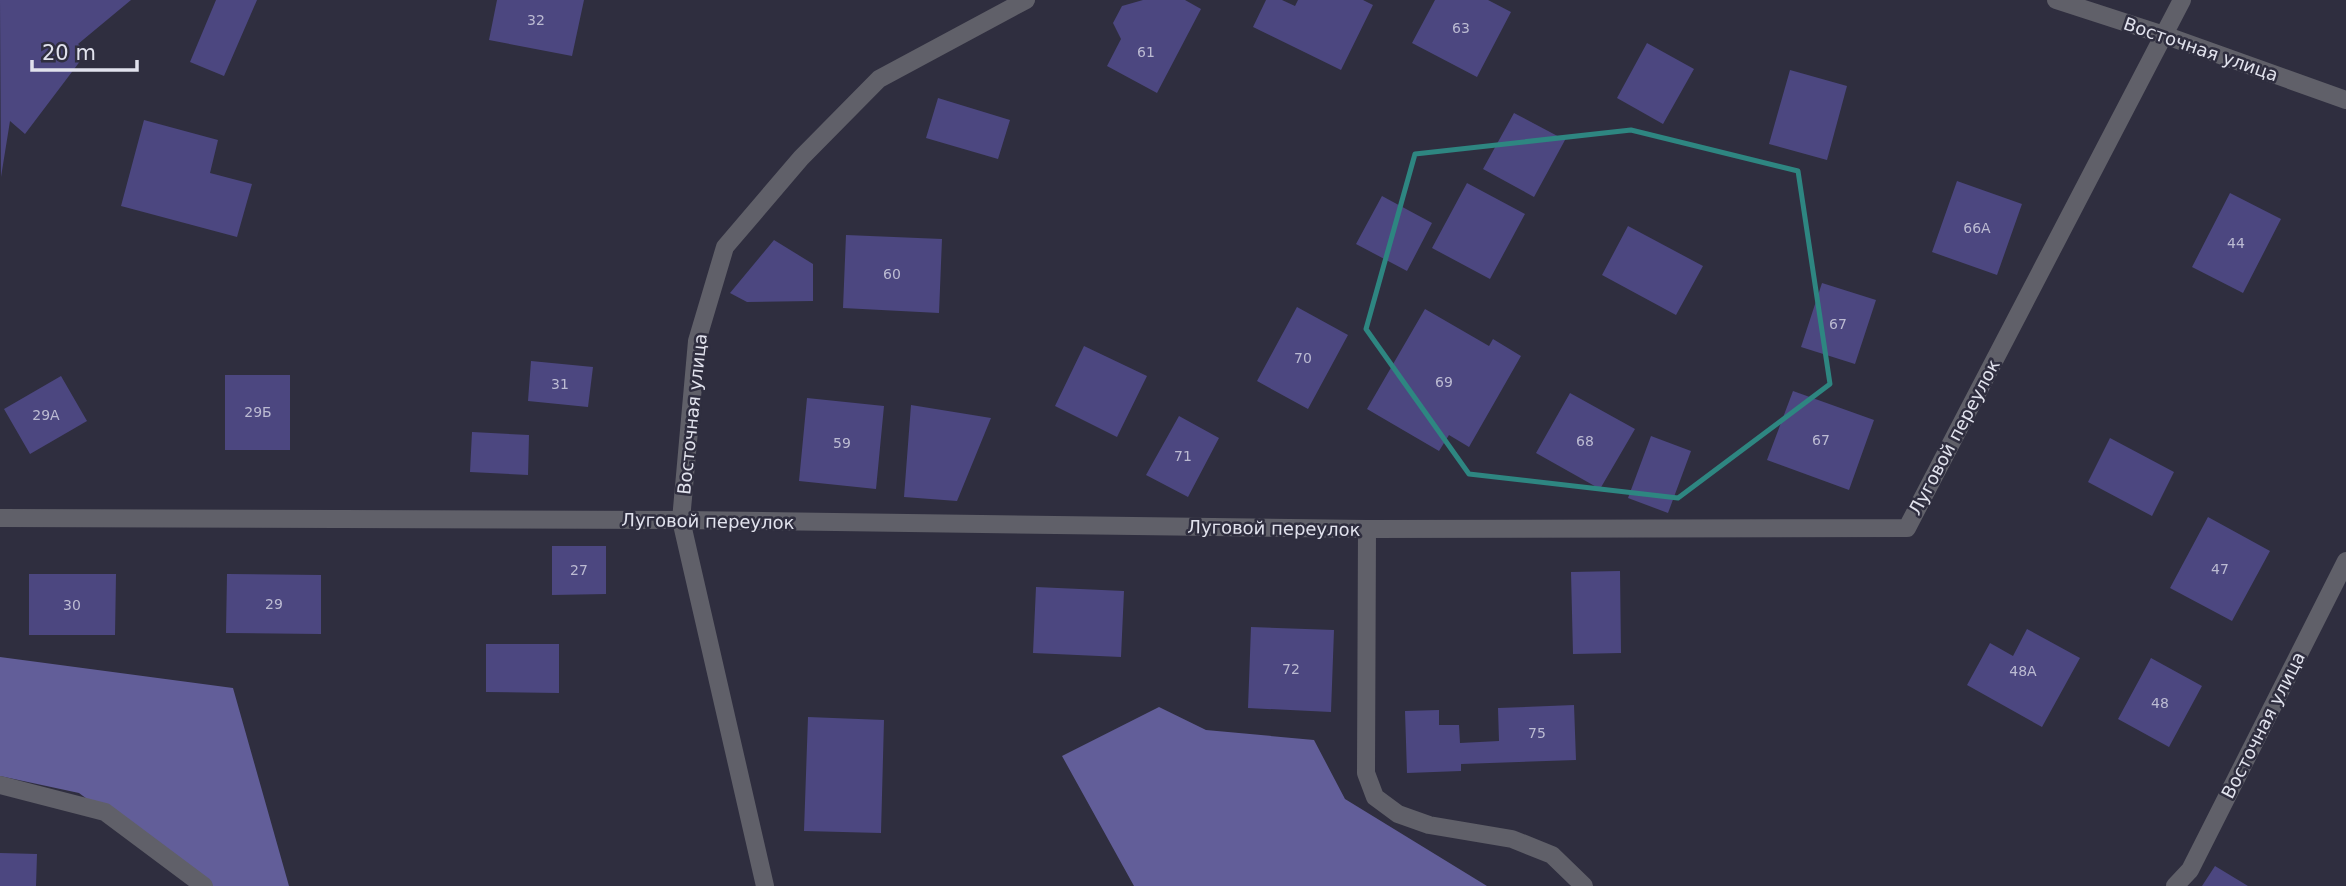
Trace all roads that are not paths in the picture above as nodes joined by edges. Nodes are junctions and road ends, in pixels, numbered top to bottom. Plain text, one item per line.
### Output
1 (1026, 0) edge
2 (2056, 0) edge
3 (2182, 0) edge
4 (2164, 35) junction
5 (2346, 100) edge
6 (0, 518) edge
7 (681, 520) junction
8 (1367, 529) junction
9 (2346, 561) edge
10 (0, 785) edge
11 (204, 886) edge
12 (765, 886) edge
13 (1584, 886) edge
14 (2175, 886) edge

1 - 7 street, Восточная улица
2 - 4 street, Восточная улица
3 - 4 street, Луговой переулок
4 - 5 street, Восточная улица
4 - 8 street, Луговой переулок
6 - 7 street, Луговой переулок
7 - 8 street, Луговой переулок
7 - 12 street, Восточная улица
8 - 13 street
9 - 14 street, Восточная улица
10 - 11 street

